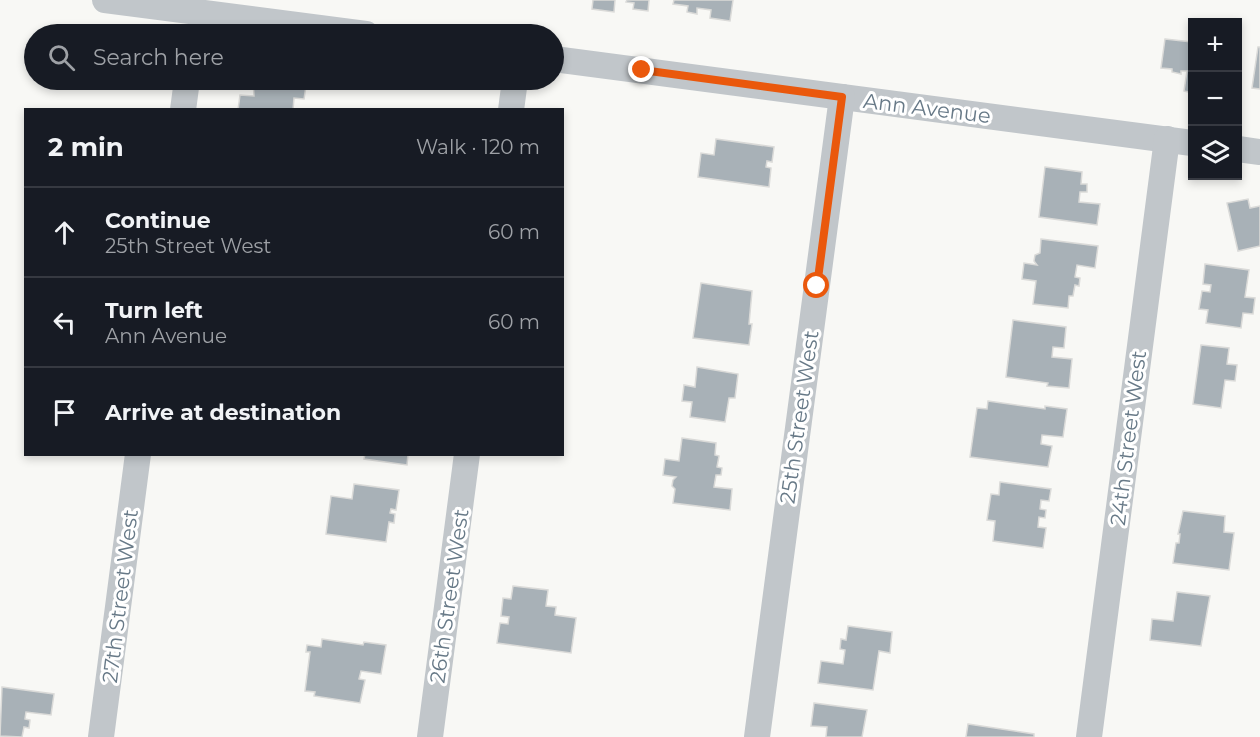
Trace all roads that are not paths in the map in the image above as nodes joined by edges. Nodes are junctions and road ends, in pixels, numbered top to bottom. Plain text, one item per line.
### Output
1 (105, 0) edge
2 (193, 23) edge
3 (209, 24) edge
4 (564, 60) edge
5 (186, 90) edge
6 (514, 90) edge
7 (842, 97) junction
8 (183, 108) edge
9 (511, 108) edge
10 (1167, 139) junction
11 (1188, 142) edge
12 (1242, 150) edge
13 (1260, 152) edge
14 (138, 456) edge
15 (468, 456) edge
16 (101, 737) edge
17 (430, 737) edge
18 (757, 737) edge
19 (1089, 737) edge

1 - 2 street
2 - 3 street
4 - 7 street, Ann Avenue
5 - 8 street
6 - 9 street
7 - 10 street, Ann Avenue
7 - 18 street, 25th Street West
10 - 11 street, Ann Avenue
10 - 19 street, 24th Street West
12 - 13 street
14 - 16 street, 27th Street West
15 - 17 street, 26th Street West

